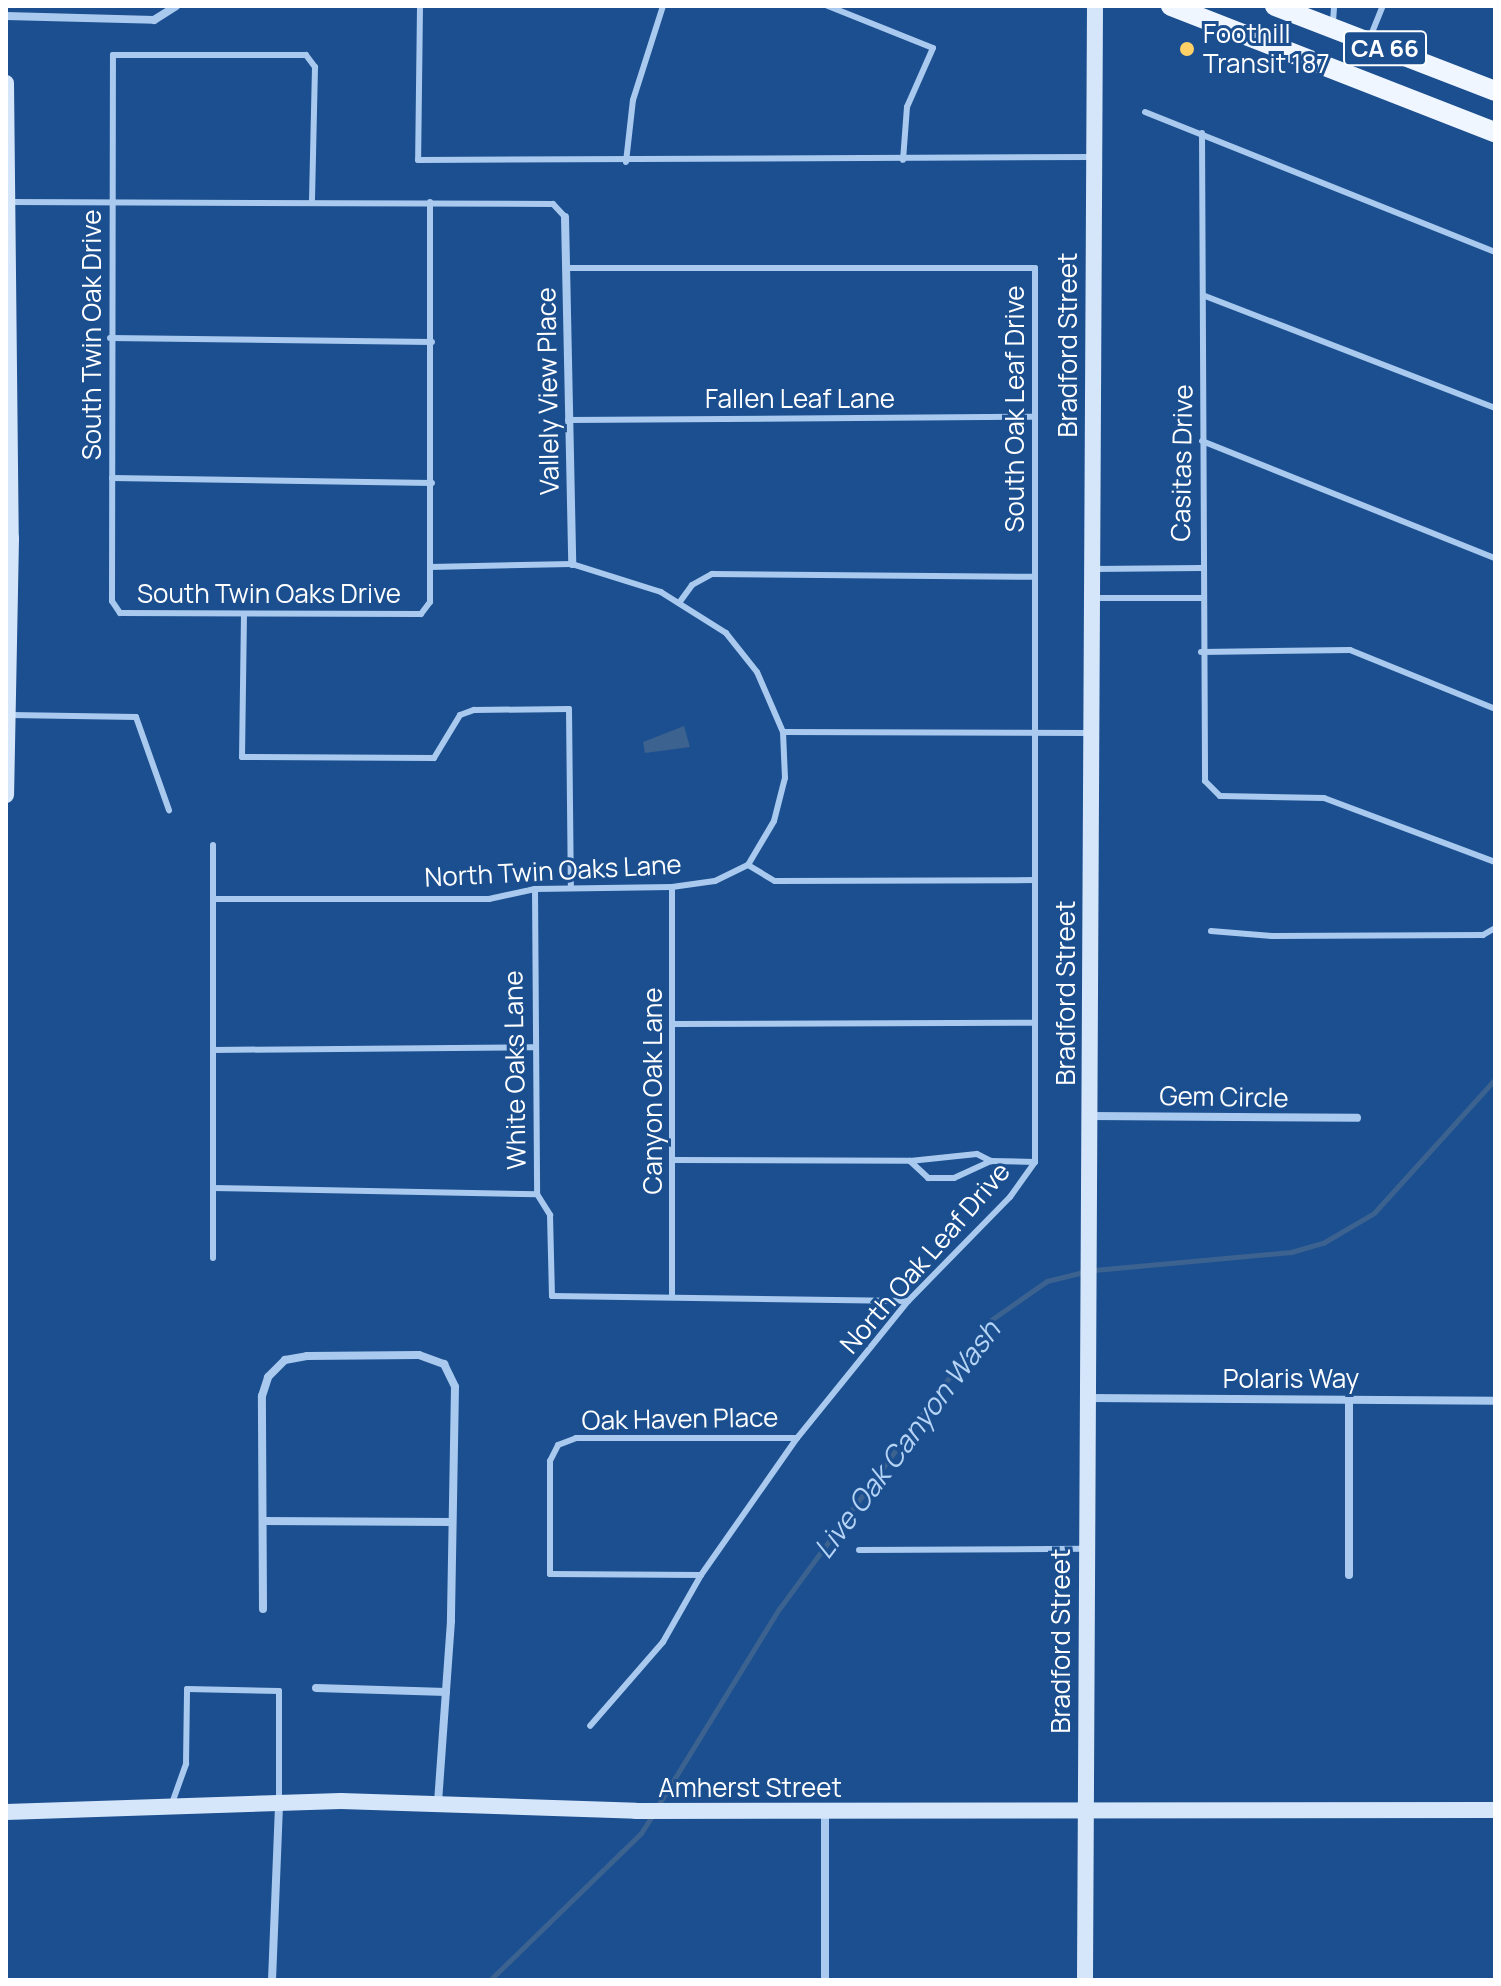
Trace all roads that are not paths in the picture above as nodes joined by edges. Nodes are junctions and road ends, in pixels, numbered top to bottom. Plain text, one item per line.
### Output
1 (176, 6) edge
2 (420, 6) edge
3 (663, 6) edge
4 (828, 6) edge
5 (1095, 6) edge
6 (1171, 6) edge
7 (1275, 6) edge
8 (1334, 6) edge
9 (1383, 6) edge
10 (6, 16) edge
11 (1333, 28) junction
12 (1369, 41) junction
13 (6, 83) edge
14 (1495, 91) edge
15 (1145, 112) dead end
16 (1495, 132) edge
17 (1202, 133) junction
18 (1094, 157) junction
19 (903, 160) junction
20 (626, 162) junction
21 (112, 201) junction
22 (7, 202) edge
23 (312, 202) junction
24 (430, 202) junction
25 (565, 217) joint
26 (1495, 252) edge
27 (565, 268) junction
28 (1205, 296) junction
29 (110, 338) junction
30 (432, 342) junction
31 (1495, 408) edge
32 (1033, 417) junction
33 (568, 420) junction
34 (1202, 441) junction
35 (112, 478) junction
36 (432, 483) junction
37 (1495, 558) edge
38 (572, 564) junction
39 (430, 567) junction
40 (1201, 568) junction
41 (1091, 569) junction
42 (1035, 577) junction
43 (1090, 598) junction
44 (1201, 598) junction
45 (679, 603) junction
46 (120, 613) joint
47 (244, 614) junction
48 (1201, 652) junction
49 (1495, 709) edge
50 (7, 715) edge
51 (783, 732) junction
52 (1037, 732) junction
53 (1089, 733) junction
54 (6, 795) edge
55 (169, 810) dead end
56 (213, 845) dead end
57 (1495, 862) edge
58 (748, 865) junction
59 (1035, 880) junction
60 (672, 887) junction
61 (571, 888) junction
62 (535, 889) junction
63 (215, 899) junction
64 (1495, 928) edge
65 (1211, 931) dead end
66 (1035, 1023) junction
67 (674, 1024) junction
68 (533, 1047) junction
69 (213, 1050) junction
70 (1091, 1116) junction
71 (1357, 1118) dead end
72 (673, 1160) junction
73 (910, 1161) junction
74 (991, 1161) junction
75 (1035, 1162) junction
76 (213, 1188) junction
77 (537, 1194) junction
78 (213, 1258) dead end
79 (672, 1295) junction
80 (908, 1301) junction
81 (1087, 1398) junction
82 (1349, 1399) junction
83 (1495, 1401) edge
84 (797, 1438) junction
85 (263, 1521) junction
86 (452, 1522) junction
87 (1086, 1549) junction
88 (859, 1550) dead end
89 (701, 1575) junction
90 (1349, 1575) dead end
91 (263, 1609) dead end
92 (316, 1688) dead end
93 (446, 1692) junction
94 (590, 1726) dead end
95 (438, 1803) junction
96 (279, 1804) junction
97 (170, 1808) junction
98 (1084, 1810) junction
99 (1495, 1810) edge
100 (6, 1812) edge
101 (825, 1812) junction
102 (272, 1980) edge
103 (825, 1980) edge
104 (1085, 1980) edge

1 - 10 street
2 - 20 lane
3 - 20 lane
4 - 19 lane
5 - 18 street, Bradford Street
6 - 16 main road, CA 66
7 - 11 main road, CA 66
8 - 11 lane
9 - 12 lane
11 - 12 main road, CA 66
12 - 14 main road, CA 66
13 - 22 street
15 - 17 lane
17 - 26 lane
17 - 28 lane, Casitas Drive
18 - 19 lane
18 - 41 street, Bradford Street
19 - 20 lane
21 - 22 lane
21 - 23 lane
21 - 23 lane, South Twin Oak Drive
21 - 29 lane, South Twin Oak Drive
22 - 50 street
23 - 24 lane
24 - 25 lane
24 - 30 lane
25 - 27 street, Vallely View Place
27 - 32 lane, South Oak Leaf Drive
27 - 33 street, Vallely View Place
28 - 31 lane
28 - 34 lane, Casitas Drive
29 - 30 lane
29 - 35 lane, South Twin Oak Drive
30 - 36 lane
32 - 33 lane, Fallen Leaf Lane
32 - 42 lane, South Oak Leaf Drive
33 - 38 street, Vallely View Place
34 - 37 lane
34 - 40 lane, Casitas Drive
35 - 36 lane
35 - 46 lane, South Twin Oak Drive
36 - 39 lane
38 - 39 lane, South Twin Oaks Drive
38 - 45 lane, South Twin Oaks Drive
39 - 47 lane, South Twin Oaks Drive
40 - 41 lane
40 - 44 lane, Casitas Drive
41 - 43 street, Bradford Street
42 - 45 lane
42 - 52 lane, South Oak Leaf Drive
43 - 44 lane
43 - 53 street, Bradford Street
44 - 48 lane, Casitas Drive
45 - 51 lane, South Twin Oaks Drive
46 - 47 lane, South Twin Oaks Drive
47 - 61 lane
48 - 49 lane
48 - 57 lane, Casitas Drive
50 - 54 street
50 - 55 lane
51 - 52 lane
51 - 58 lane
52 - 53 lane
52 - 59 lane, North Oak Leaf Drive
53 - 70 street, Bradford Street
56 - 63 lane
58 - 59 lane
58 - 60 lane, North Twin Oaks Lane
59 - 66 lane, North Oak Leaf Drive
60 - 61 lane, North Twin Oaks Lane
60 - 67 lane, Canyon Oak Lane
61 - 62 lane, North Twin Oaks Lane
62 - 63 lane, North Twin Oaks Lane
62 - 68 lane, White Oaks Lane
63 - 69 lane
64 - 65 lane
66 - 67 lane
66 - 75 lane, North Oak Leaf Drive
67 - 72 lane, Canyon Oak Lane
68 - 69 lane
68 - 77 lane, White Oaks Lane
69 - 76 lane
70 - 71 street, Gem Circle
70 - 81 street, Bradford Street
72 - 73 lane
72 - 79 lane, Canyon Oak Lane
73 - 74 lane
73 - 74 lane
74 - 75 lane
75 - 80 lane, North Oak Leaf Drive
76 - 77 lane
76 - 78 lane
77 - 79 lane, White Oaks Lane
79 - 80 lane
80 - 84 lane, North Oak Leaf Drive
81 - 82 street, Polaris Way
81 - 87 street, Bradford Street
82 - 83 street, Polaris Way
82 - 90 street
84 - 89 lane, North Oak Leaf Drive
84 - 89 lane, Oak Haven Place
85 - 86 street
85 - 86 street
85 - 91 street
86 - 93 street
87 - 88 lane
87 - 98 street, Bradford Street
89 - 94 lane, North Oak Leaf Drive
92 - 93 street
93 - 95 street
95 - 96 street, Amherst Street
95 - 101 street, Amherst Street
96 - 97 street, Amherst Street
96 - 97 lane
96 - 102 street
97 - 100 street, Amherst Street
98 - 99 street, Amherst Street
98 - 101 street, Amherst Street
98 - 104 street, Bradford Street
101 - 103 street

